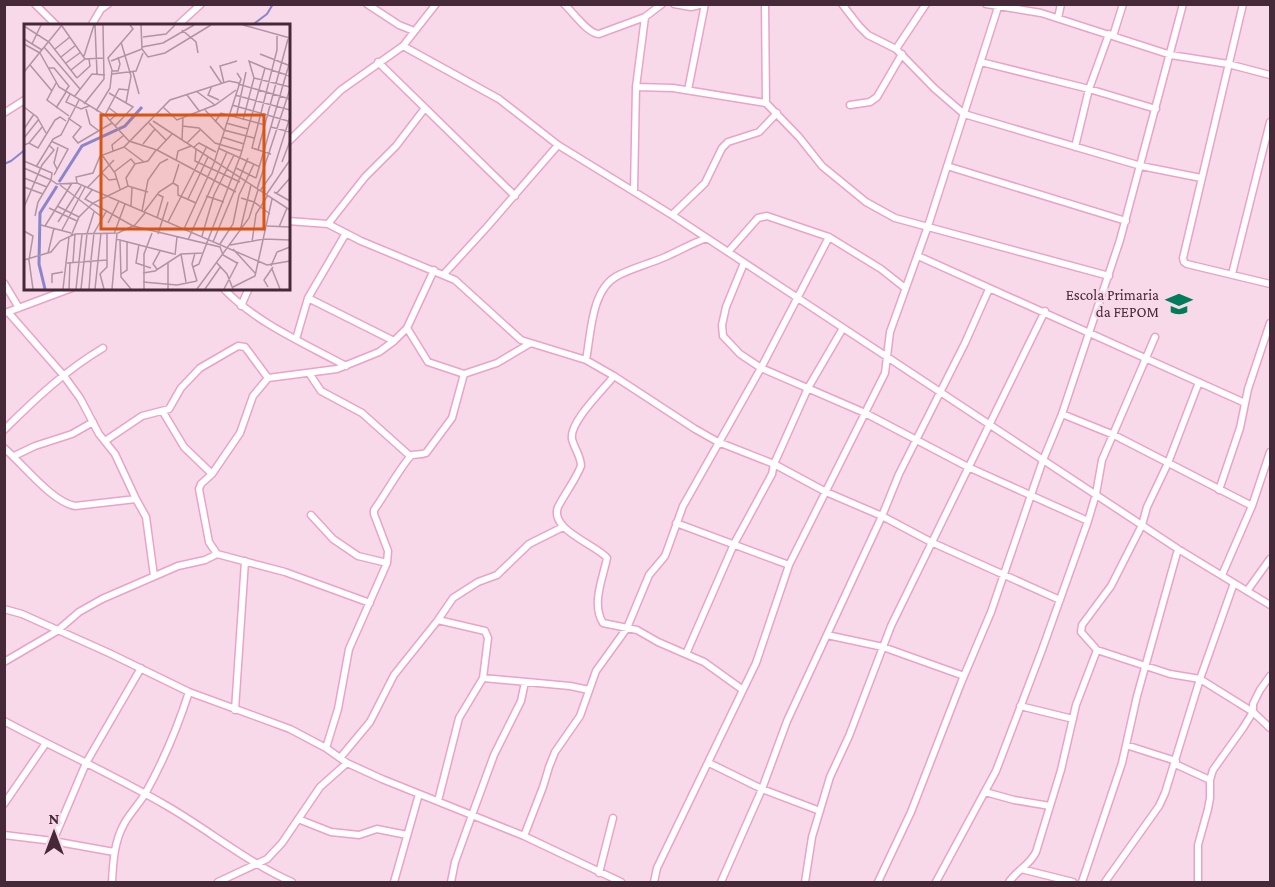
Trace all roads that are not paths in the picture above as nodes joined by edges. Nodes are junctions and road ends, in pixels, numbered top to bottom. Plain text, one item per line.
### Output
1 (35, 4) edge
2 (108, 4) edge
3 (201, 4) edge
4 (367, 4) edge
5 (436, 4) edge
6 (564, 4) edge
7 (663, 4) edge
8 (674, 4) edge
9 (705, 4) edge
10 (765, 4) edge
11 (842, 4) edge
12 (926, 4) edge
13 (986, 4) edge
14 (1061, 4) edge
15 (1123, 4) edge
16 (1183, 4) edge
17 (1243, 4) edge
18 (999, 6) edge
19 (645, 17) junction
20 (1058, 18) junction
21 (55, 24) edge
22 (92, 24) edge
23 (179, 24) edge
24 (414, 31) junction
25 (1111, 35) junction
26 (403, 46) junction
27 (896, 49) junction
28 (902, 54) junction
29 (1171, 55) junction
30 (378, 62) junction
31 (981, 62) junction
32 (1228, 64) junction
33 (1270, 75) edge
34 (636, 87) junction
35 (1089, 89) junction
36 (688, 90) junction
37 (24, 100) edge
38 (766, 103) junction
39 (849, 105) dead end
40 (425, 108) junction
41 (1156, 109) junction
42 (4, 113) edge
43 (777, 113) junction
44 (964, 114) junction
45 (1270, 122) edge
46 (290, 138) edge
47 (558, 144) junction
48 (1075, 147) junction
49 (947, 166) junction
50 (1141, 166) junction
51 (1201, 178) junction
52 (634, 191) junction
53 (515, 196) junction
54 (672, 215) junction
55 (290, 221) edge
56 (1126, 221) junction
57 (328, 224) junction
58 (928, 226) junction
59 (346, 232) junction
60 (829, 237) junction
61 (707, 238) junction
62 (728, 252) junction
63 (918, 256) junction
64 (744, 263) junction
65 (434, 270) junction
66 (444, 274) junction
67 (1232, 274) junction
68 (1109, 276) junction
69 (4, 283) edge
70 (1270, 284) edge
71 (905, 288) junction
72 (989, 289) junction
73 (67, 290) edge
74 (225, 290) edge
75 (248, 290) edge
76 (308, 298) junction
77 (796, 298) junction
78 (242, 306) junction
79 (19, 308) junction
80 (1045, 311) junction
81 (6, 313) edge
82 (1270, 323) edge
83 (407, 328) junction
84 (843, 328) junction
85 (1090, 333) junction
86 (1155, 337) dead end
87 (296, 339) junction
88 (394, 341) junction
89 (529, 344) junction
90 (103, 348) dead end
91 (886, 355) junction
92 (1146, 359) junction
93 (586, 360) junction
94 (346, 366) junction
95 (761, 368) junction
96 (309, 374) junction
97 (464, 374) junction
98 (64, 376) junction
99 (614, 376) junction
100 (268, 378) junction
101 (1199, 382) junction
102 (808, 388) junction
103 (940, 391) junction
104 (1245, 403) junction
105 (163, 412) junction
106 (865, 413) junction
107 (1062, 414) junction
108 (93, 422) junction
109 (989, 424) junction
110 (4, 430) edge
111 (1114, 435) junction
112 (918, 440) junction
113 (105, 441) junction
114 (718, 442) junction
115 (4, 448) edge
116 (1270, 452) edge
117 (14, 456) junction
118 (410, 456) junction
119 (1043, 460) junction
120 (1168, 463) junction
121 (774, 464) junction
122 (968, 467) junction
123 (212, 474) junction
124 (1219, 490) junction
125 (826, 492) junction
126 (1096, 494) junction
127 (1031, 496) junction
128 (136, 499) junction
129 (1252, 506) junction
130 (311, 515) dead end
131 (882, 516) junction
132 (1088, 521) junction
133 (676, 523) junction
134 (1142, 525) junction
135 (563, 527) junction
136 (931, 542) junction
137 (734, 544) junction
138 (1178, 549) junction
139 (217, 554) junction
140 (1270, 559) edge
141 (245, 561) junction
142 (387, 563) junction
143 (789, 565) junction
144 (1222, 575) junction
145 (154, 576) junction
146 (1004, 576) junction
147 (1234, 583) junction
148 (1248, 591) junction
149 (1060, 600) junction
150 (369, 603) junction
151 (1270, 605) edge
152 (4, 609) edge
153 (438, 620) junction
154 (627, 628) junction
155 (57, 631) junction
156 (827, 635) junction
157 (883, 647) junction
158 (1097, 650) junction
159 (686, 654) junction
160 (4, 662) edge
161 (1146, 666) junction
162 (141, 668) junction
163 (964, 676) junction
164 (1270, 676) edge
165 (483, 678) junction
166 (1200, 680) junction
167 (525, 682) junction
168 (590, 690) junction
169 (743, 690) junction
170 (189, 692) junction
171 (1020, 706) junction
172 (235, 710) junction
173 (1253, 712) junction
174 (1073, 719) junction
175 (4, 721) edge
176 (1270, 728) edge
177 (46, 743) junction
178 (1126, 746) junction
179 (326, 748) junction
180 (340, 758) junction
181 (347, 762) junction
182 (1175, 762) junction
183 (86, 763) junction
184 (709, 763) junction
185 (1210, 780) junction
186 (762, 789) junction
187 (985, 792) junction
188 (145, 793) junction
189 (7, 794) edge
190 (419, 794) junction
191 (438, 801) junction
192 (4, 804) edge
193 (1050, 806) junction
194 (820, 811) junction
195 (472, 815) junction
196 (613, 818) dead end
197 (298, 819) junction
198 (4, 835) edge
199 (407, 835) junction
200 (525, 836) junction
201 (53, 840) junction
202 (114, 852) junction
203 (255, 864) junction
204 (1022, 869) junction
205 (599, 873) junction
206 (112, 882) edge
207 (218, 882) edge
208 (292, 882) edge
209 (394, 882) edge
210 (451, 882) edge
211 (617, 882) edge
212 (654, 882) edge
213 (721, 882) edge
214 (805, 882) edge
215 (878, 882) edge
216 (936, 882) edge
217 (1009, 882) edge
218 (1073, 882) edge
219 (1082, 882) edge
220 (1106, 882) edge
221 (1198, 882) edge

1 - 21 street
2 - 22 street
3 - 23 street
4 - 24 street
5 - 24 street
6 - 19 street
7 - 19 street
8 - 9 street
9 - 36 street
10 - 38 street
11 - 27 street
12 - 27 street
13 - 18 street
14 - 20 street
15 - 25 street
16 - 29 street
17 - 32 street
18 - 20 street
18 - 31 street
19 - 34 street
20 - 25 street
24 - 26 street
25 - 29 street
25 - 35 street
26 - 30 street
26 - 47 street
27 - 28 street
28 - 39 street
28 - 44 street
29 - 32 street
29 - 41 street
30 - 40 street
30 - 46 street
31 - 35 street
31 - 44 street
32 - 33 street
32 - 51 street
34 - 36 street
34 - 52 street
35 - 41 street
35 - 48 street
36 - 38 street
37 - 42 street
38 - 43 street
40 - 53 street
40 - 57 street
41 - 50 street
43 - 54 street
43 - 58 street
44 - 48 street
44 - 49 street
45 - 67 street
47 - 52 street
47 - 53 street
48 - 50 street
49 - 56 street
49 - 58 street
50 - 51 street
50 - 56 street
51 - 67 street
52 - 54 street
53 - 66 street
54 - 61 street
55 - 57 street
56 - 68 street
57 - 59 street
58 - 63 street
58 - 68 street
59 - 65 street
59 - 76 street
60 - 62 street
60 - 71 street
60 - 77 street
61 - 62 street
61 - 93 street
62 - 64 street
63 - 71 street
63 - 72 street
64 - 77 street
64 - 95 street
65 - 66 street
65 - 83 street
66 - 89 street
67 - 70 street
68 - 85 street
69 - 79 street
71 - 91 street
72 - 80 street
72 - 103 street
73 - 79 street
74 - 78 street
75 - 78 street
76 - 87 street
76 - 88 street
77 - 84 street
77 - 95 street
78 - 87 street
79 - 81 street
80 - 85 street
80 - 109 street
81 - 98 street
82 - 104 street
83 - 88 street
83 - 97 street
84 - 91 street
84 - 102 street
85 - 92 street
85 - 107 street
86 - 92 street
87 - 94 street
88 - 94 street
89 - 93 street
89 - 97 street
90 - 98 street
91 - 103 street
91 - 106 street
92 - 101 street
92 - 111 street
93 - 99 street
94 - 96 street
95 - 102 street
95 - 114 street
96 - 100 street
96 - 118 street
97 - 118 street
98 - 108 street
98 - 110 street
99 - 114 street
99 - 135 street
100 - 105 street
100 - 123 street
101 - 104 street
101 - 120 street
102 - 106 street
102 - 121 street
103 - 109 street
103 - 112 street
104 - 124 street
105 - 113 street
105 - 123 street
106 - 112 street
106 - 125 street
107 - 111 street
107 - 119 street
108 - 113 street
108 - 117 street
109 - 119 street
109 - 122 street
111 - 120 street
111 - 126 street
112 - 122 street
112 - 131 street
113 - 128 street
114 - 121 street
114 - 133 street
115 - 117 street
116 - 129 street
117 - 128 street
118 - 142 street
119 - 126 street
119 - 127 street
120 - 124 street
120 - 134 street
121 - 125 street
121 - 137 street
122 - 127 street
122 - 136 street
123 - 139 street
124 - 129 street
125 - 131 street
125 - 143 street
126 - 132 street
126 - 134 street
127 - 132 street
127 - 146 street
128 - 145 street
129 - 144 street
130 - 142 street
131 - 136 street
131 - 156 street
132 - 149 street
133 - 137 street
133 - 154 street
134 - 138 street
134 - 158 street
135 - 153 street
135 - 154 street
136 - 146 street
136 - 157 street
137 - 143 street
137 - 159 street
138 - 144 street
138 - 161 street
139 - 141 street
139 - 145 street
140 - 148 street
141 - 150 street
141 - 172 street
142 - 150 street
143 - 169 street
144 - 147 street
145 - 155 street
146 - 149 street
146 - 163 street
147 - 148 street
147 - 166 street
148 - 151 street
149 - 171 street
150 - 179 street
152 - 155 street
153 - 165 street
153 - 180 street
154 - 159 street
154 - 168 street
155 - 160 street
155 - 162 street
156 - 157 street
156 - 186 street
157 - 163 street
157 - 194 street
158 - 161 street
158 - 174 street
159 - 169 street
161 - 166 street
161 - 178 street
162 - 170 street
162 - 183 street
163 - 215 street
164 - 173 street
165 - 167 street
165 - 191 street
166 - 173 street
166 - 182 street
167 - 168 street
167 - 195 street
168 - 200 street
169 - 184 street
170 - 172 street
170 - 188 street
171 - 174 street
171 - 187 street
172 - 179 street
173 - 176 street
173 - 185 street
174 - 193 street
175 - 177 street
177 - 183 street
177 - 189 street
178 - 182 street
178 - 219 street
179 - 180 street
180 - 181 street
181 - 190 street
181 - 197 street
182 - 185 street
182 - 220 street
183 - 188 street
183 - 201 street
184 - 186 street
184 - 212 street
185 - 221 street
186 - 194 street
186 - 213 street
187 - 193 street
187 - 216 street
188 - 202 street
188 - 203 street
189 - 192 street
190 - 191 street
190 - 199 street
191 - 195 street
193 - 204 street
194 - 214 street
195 - 200 street
195 - 210 street
196 - 205 street
197 - 199 street
197 - 203 street
198 - 201 street
199 - 209 street
200 - 205 street
201 - 202 street
202 - 206 street
203 - 207 street
203 - 208 street
204 - 217 street
204 - 218 street
205 - 211 street

